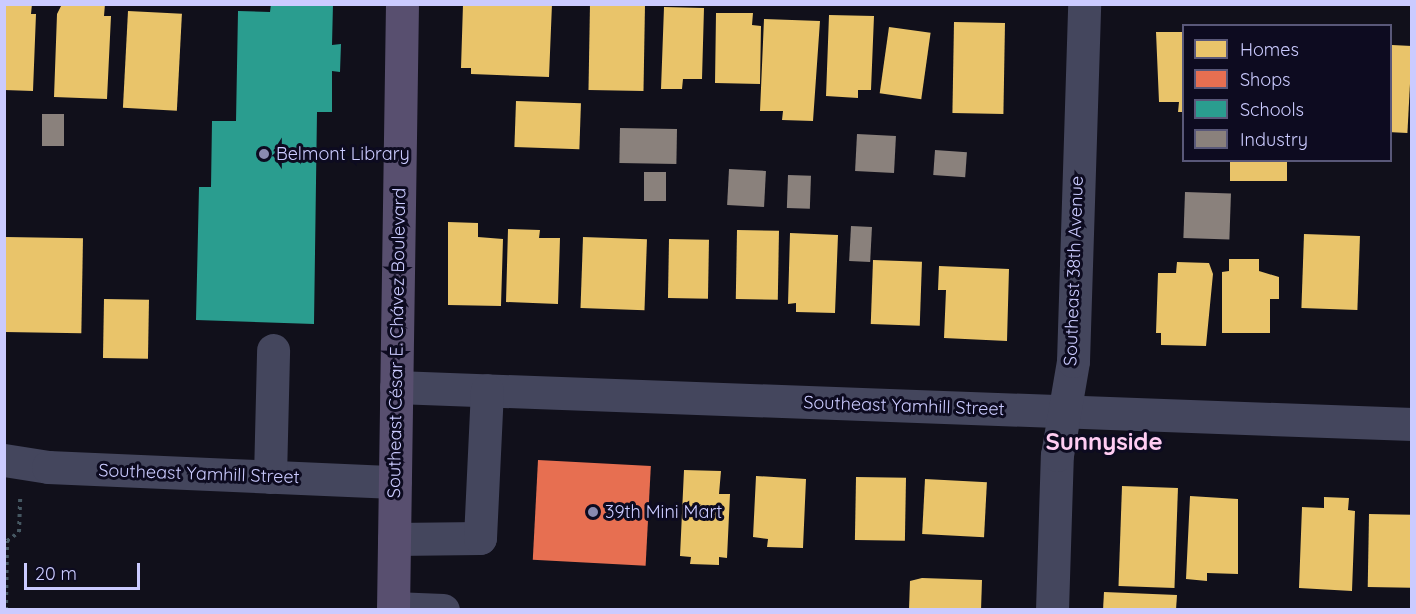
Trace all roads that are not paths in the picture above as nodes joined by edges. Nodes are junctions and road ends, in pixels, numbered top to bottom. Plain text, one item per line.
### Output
1 (402, 4) edge
2 (1084, 4) edge
3 (273, 350) dead end
4 (396, 387) junction
5 (487, 390) junction
6 (1064, 412) junction
7 (1412, 424) edge
8 (13, 461) edge
9 (270, 477) junction
10 (395, 482) junction
11 (394, 539) junction
12 (393, 609) edge
13 (443, 609) edge
14 (1052, 609) edge

1 - 4 main road, Southeast César E. Chávez Boulevard
2 - 6 street, Southeast 38th Avenue
3 - 9 street
4 - 5 street, Southeast Yamhill Street
4 - 10 main road, Southeast César E. Chávez Boulevard
5 - 6 street, Southeast Yamhill Street
5 - 11 street
6 - 7 street, Southeast Yamhill Street
6 - 14 street, Southeast 38th Avenue
8 - 9 street, Southeast Yamhill Street
9 - 10 street, Southeast Yamhill Street
10 - 11 main road, Southeast César E. Chávez Boulevard
11 - 12 main road, Southeast César E. Chávez Boulevard
12 - 13 street

